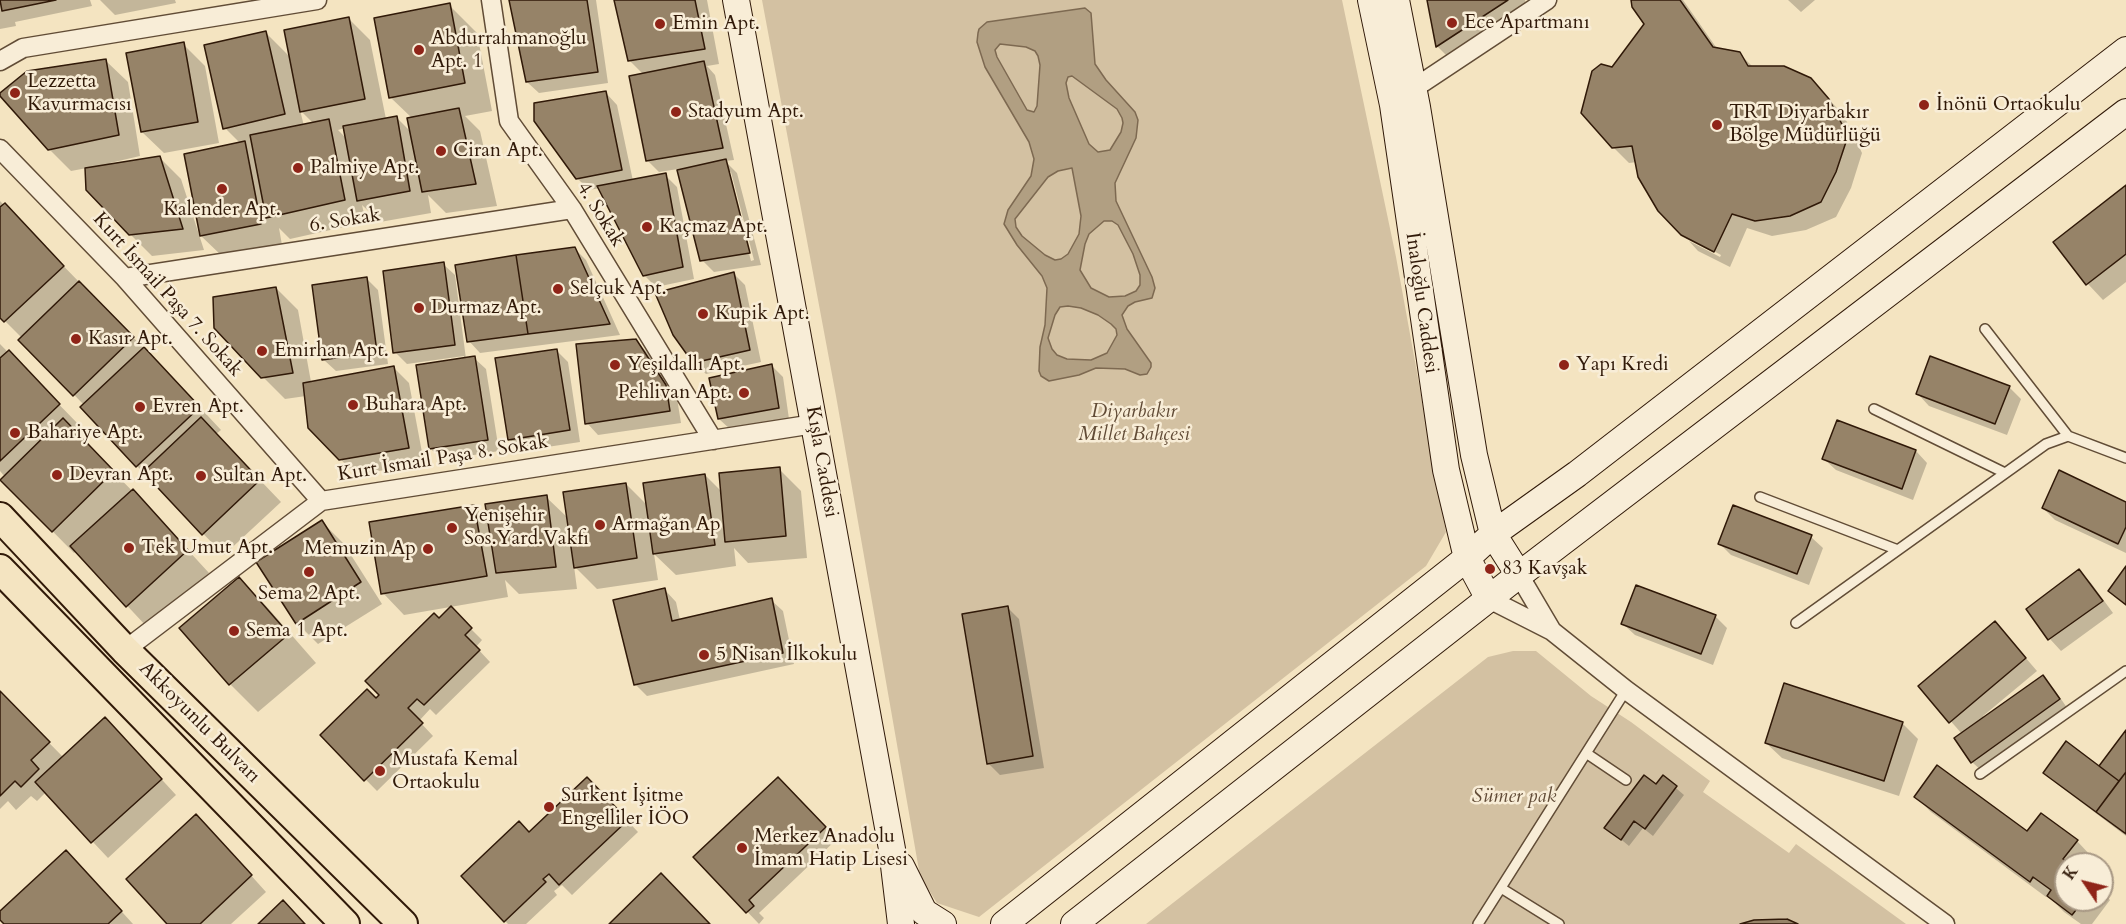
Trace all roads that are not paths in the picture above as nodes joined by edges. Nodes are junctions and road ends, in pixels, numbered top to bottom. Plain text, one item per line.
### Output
1 (317, 0) edge
2 (490, 0) edge
3 (736, 0) edge
4 (1371, 0) edge
5 (1396, 0) edge
6 (1547, 0) edge
7 (2126, 50) edge
8 (0, 61) edge
9 (1413, 89) junction
10 (2126, 112) edge
11 (0, 149) edge
12 (572, 209) junction
13 (125, 278) junction
14 (1985, 329) dead end
15 (1874, 409) dead end
16 (814, 424) junction
17 (2068, 436) junction
18 (713, 440) junction
19 (2126, 458) edge
20 (2005, 473) junction
21 (1760, 497) dead end
22 (321, 501) junction
23 (0, 517) edge
24 (1494, 534) junction
25 (1898, 550) junction
26 (1467, 558) junction
27 (1519, 575) junction
28 (2, 576) edge
29 (1489, 599) junction
30 (1796, 623) dead end
31 (1552, 631) junction
32 (125, 650) junction
33 (2126, 671) edge
34 (1626, 690) junction
35 (1586, 753) junction
36 (1980, 774) dead end
37 (1626, 780) dead end
38 (892, 849) junction
39 (1501, 888) junction
40 (345, 924) edge
41 (403, 924) edge
42 (901, 924) edge
43 (943, 924) edge
44 (1004, 924) edge
45 (1074, 924) edge
46 (1478, 924) edge
47 (1559, 924) edge
48 (1945, 924) edge

1 - 8 street
2 - 12 street, 4. Sokak
3 - 16 main road, Kışla Caddesi
4 - 26 main road, İnaloğlu Caddesi
5 - 9 main road, İnaloğlu Caddesi
6 - 9 street
7 - 24 main road
9 - 24 main road, İnaloğlu Caddesi
10 - 27 main road
11 - 13 street, Kurt İsmail Paşa 7. Sokak
12 - 13 street, 6. Sokak
12 - 18 street, 4. Sokak
13 - 22 street, Kurt İsmail Paşa 7. Sokak
14 - 17 lane
15 - 20 lane
16 - 18 street, Kurt İsmail Paşa 8. Sokak
16 - 38 main road, Kışla Caddesi
17 - 19 lane
17 - 20 lane
18 - 22 street, Kurt İsmail Paşa 8. Sokak
20 - 25 lane
21 - 25 lane
22 - 32 street, Kurt İsmail Paşa 8. Sokak
23 - 32 main road, Akkoyunlu Bulvarı
24 - 26 main road
24 - 27 main road, İnaloğlu Caddesi
25 - 30 lane
26 - 29 main road, İnaloğlu Caddesi
26 - 44 main road
27 - 29 main road
27 - 31 street
28 - 40 main road, Akkoyunlu Bulvarı
29 - 31 street
29 - 45 main road
31 - 34 street
32 - 41 main road, Akkoyunlu Bulvarı
33 - 36 lane
34 - 35 lane
34 - 48 street
35 - 37 lane
35 - 39 lane
38 - 42 main road, Kışla Caddesi
38 - 43 main road
39 - 46 lane
39 - 47 lane

